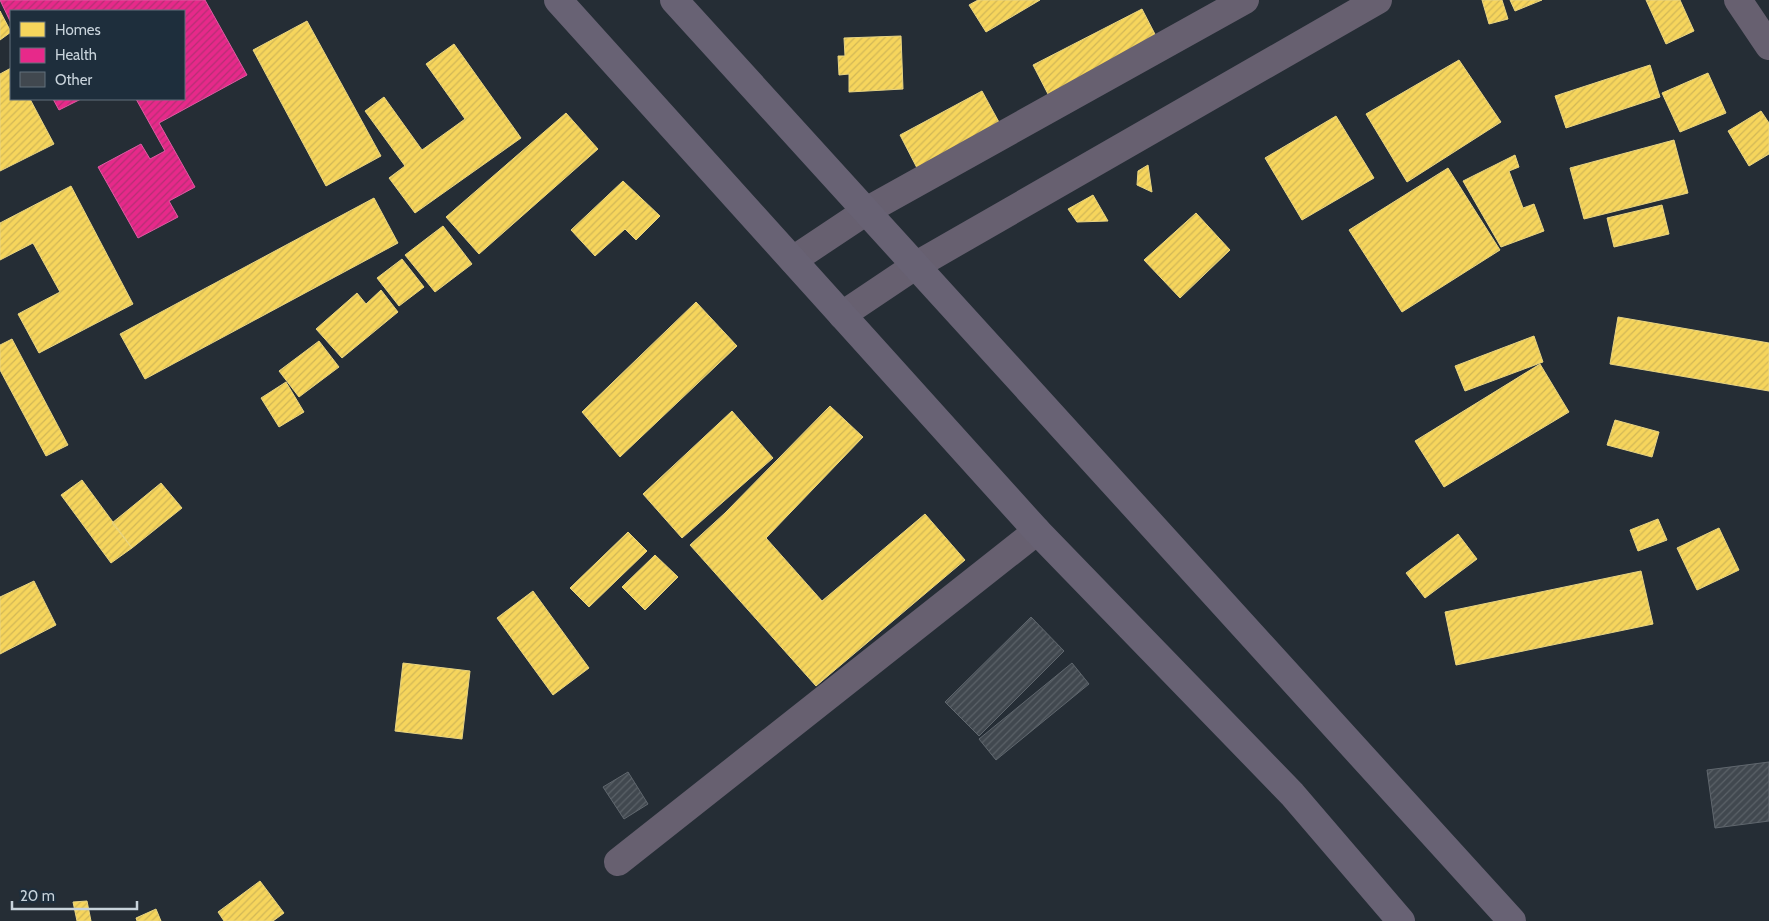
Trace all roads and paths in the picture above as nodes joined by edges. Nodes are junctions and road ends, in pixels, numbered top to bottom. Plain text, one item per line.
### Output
1 (558, 0) edge
2 (674, 0) edge
3 (1245, 0) edge
4 (1378, 0) edge
5 (1738, 0) edge
6 (1769, 46) edge
7 (868, 210) junction
8 (793, 260) junction
9 (915, 266) junction
10 (842, 315) junction
11 (1037, 530) junction
12 (618, 862) dead end
13 (1401, 921) edge
14 (1512, 921) edge

1 - 8 main road
2 - 7 main road
3 - 7 street
4 - 9 street
5 - 6 street
7 - 8 street
7 - 9 main road
8 - 10 main road
9 - 10 street
9 - 14 main road
10 - 11 main road
11 - 12 street
11 - 13 main road

